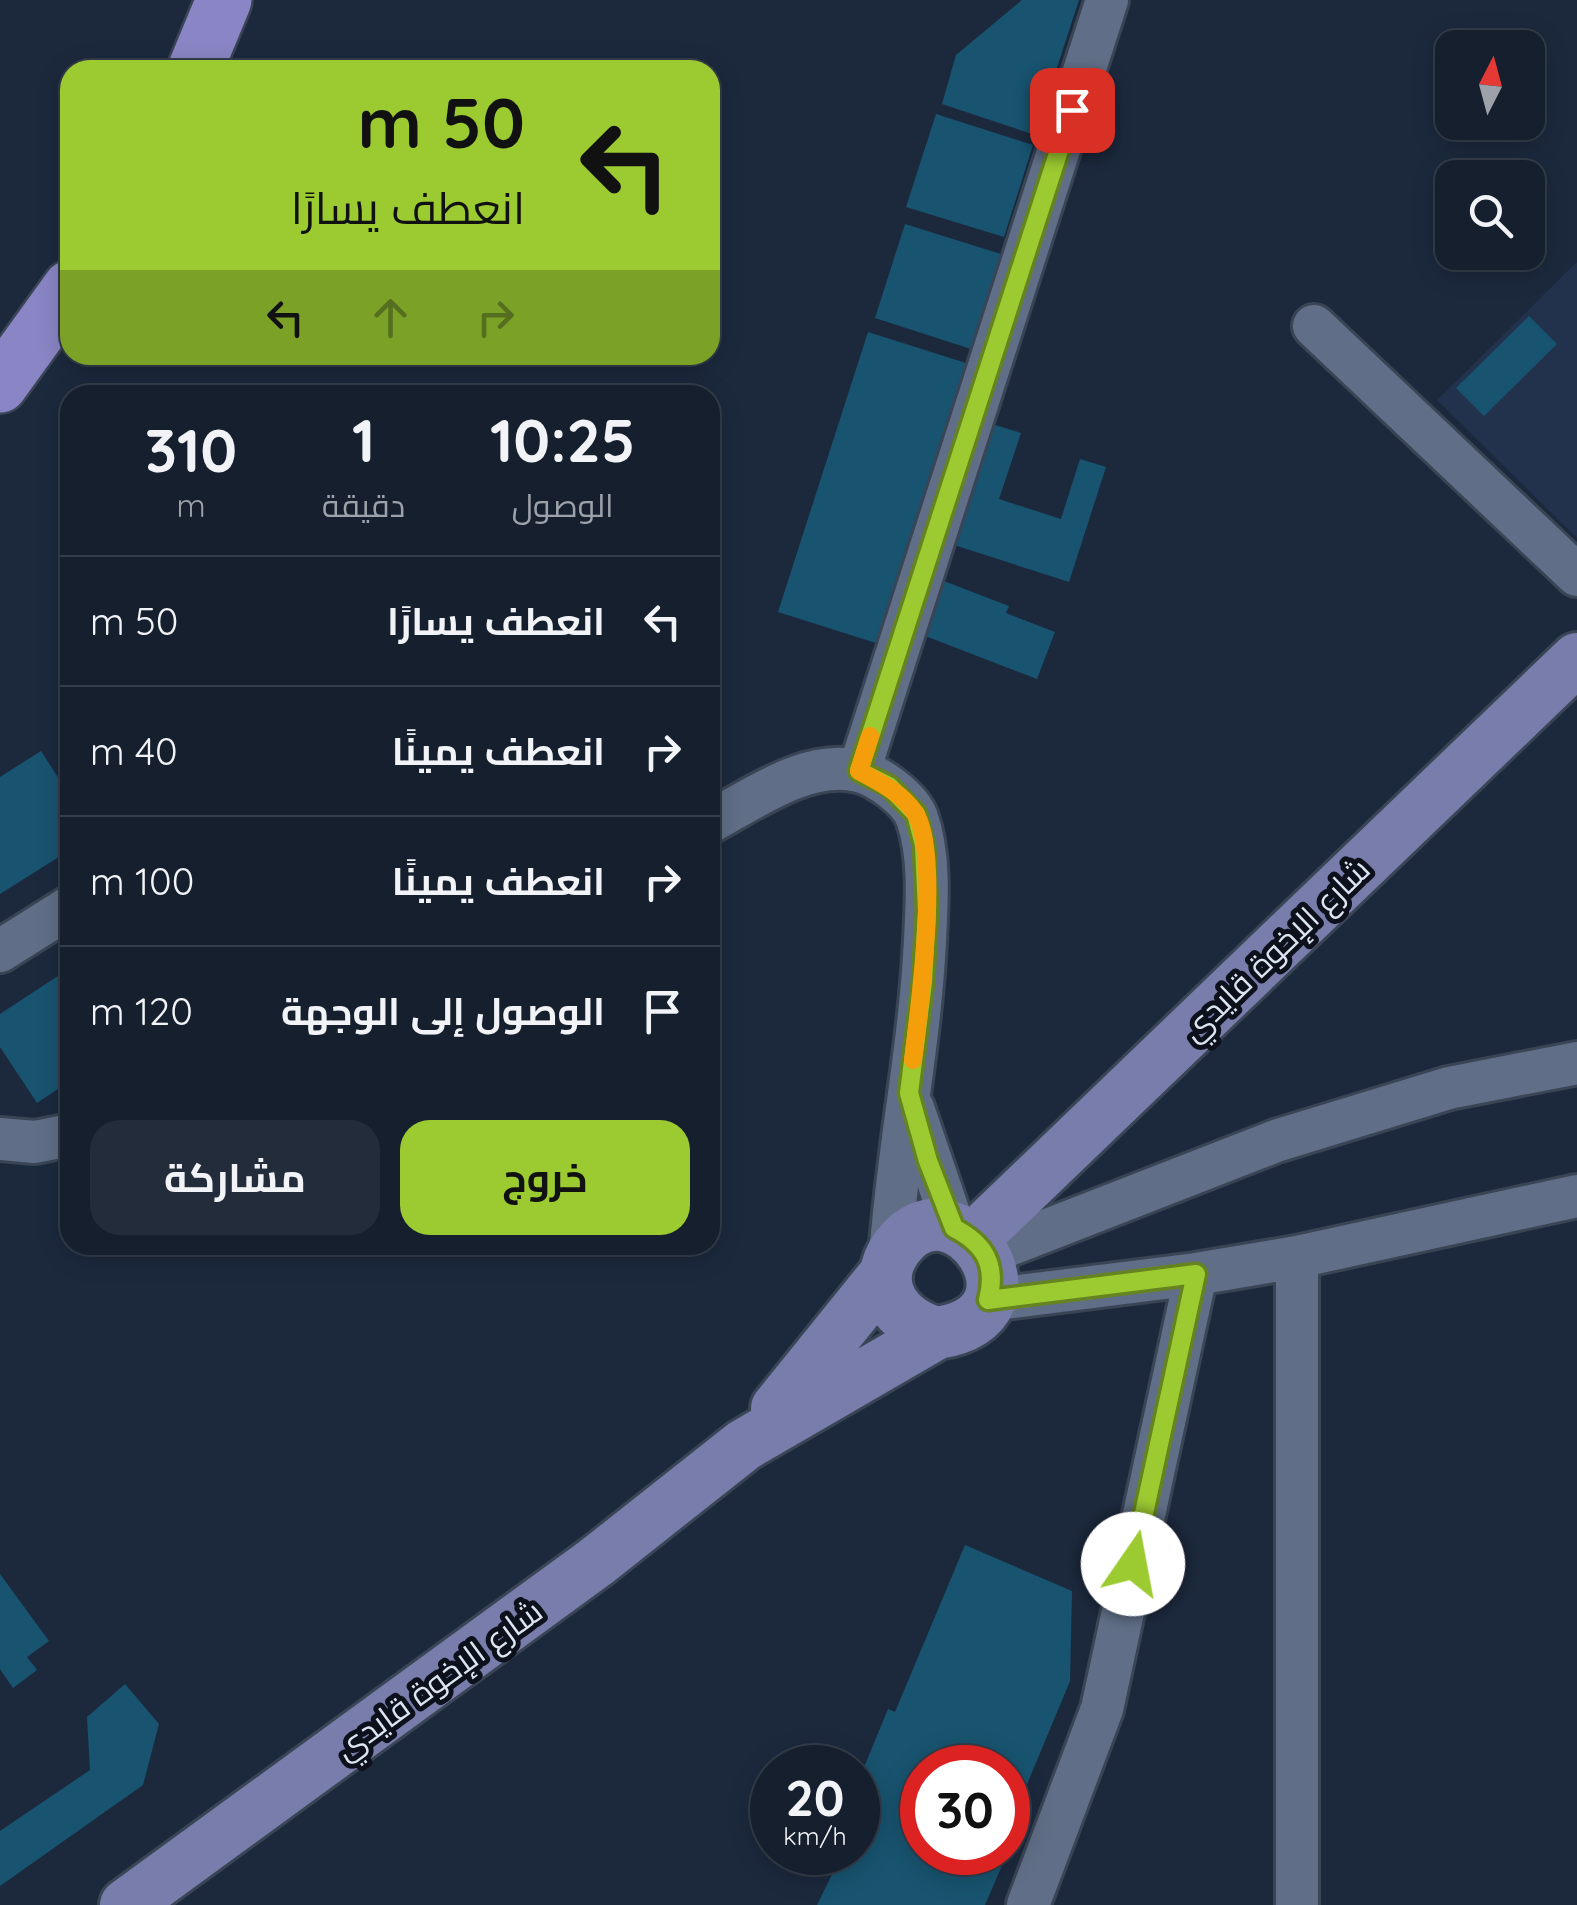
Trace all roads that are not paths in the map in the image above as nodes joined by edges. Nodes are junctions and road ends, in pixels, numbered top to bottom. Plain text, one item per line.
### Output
1 (224, 0) edge
2 (1108, 0) edge
3 (200, 60) edge
4 (60, 302) edge
5 (1314, 326) dead end
6 (0, 385) edge
7 (1577, 575) edge
8 (1577, 659) edge
9 (859, 771) junction
10 (720, 817) edge
11 (60, 913) edge
12 (0, 951) edge
13 (1577, 1062) edge
14 (909, 1093) junction
15 (60, 1137) edge
16 (0, 1139) edge
17 (1577, 1196) edge
18 (975, 1255) junction
19 (1297, 1257) junction
20 (888, 1266) junction
21 (1196, 1274) junction
22 (936, 1333) junction
23 (744, 1445) junction
24 (126, 1905) edge
25 (1028, 1905) edge
26 (1297, 1905) edge

1 - 3 highway
2 - 9 street
4 - 6 highway
5 - 7 street
8 - 18 main road, شارع الإخوة قايدي
9 - 10 street
9 - 14 street
11 - 12 street
13 - 18 street
14 - 18 street
14 - 20 street
15 - 16 street
17 - 19 street
18 - 20 main road
18 - 21 street
18 - 22 main road
19 - 21 street
19 - 26 street
20 - 22 main road
20 - 23 main road, شارع الإخوة قايدي
21 - 25 street
22 - 23 main road, شارع الإخوة قايدي
23 - 24 main road, شارع الإخوة قايدي

